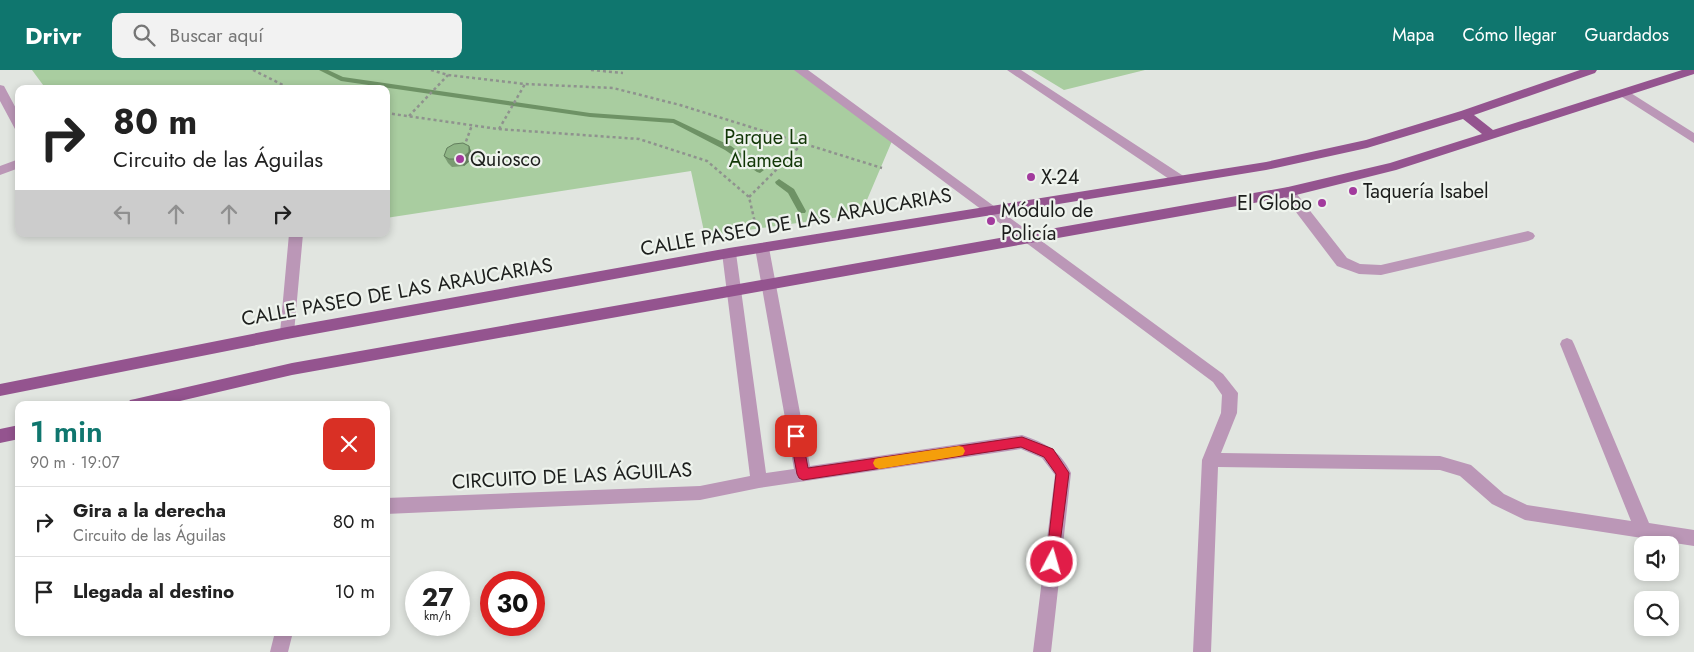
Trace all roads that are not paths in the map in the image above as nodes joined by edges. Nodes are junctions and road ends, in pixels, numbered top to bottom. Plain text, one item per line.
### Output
1 (800, 70) edge
2 (1013, 70) edge
3 (1591, 70) edge
4 (1694, 70) edge
5 (0, 89) edge
6 (1626, 94) junction
7 (1465, 114) junction
8 (15, 118) edge
9 (1490, 135) junction
10 (1694, 139) edge
11 (15, 165) edge
12 (0, 171) edge
13 (1180, 180) junction
14 (1288, 192) junction
15 (990, 210) junction
16 (1528, 236) dead end
17 (296, 237) edge
18 (1028, 237) junction
19 (762, 248) junction
20 (729, 253) junction
21 (769, 284) junction
22 (735, 290) junction
23 (287, 333) junction
24 (1567, 344) dead end
25 (0, 390) edge
26 (152, 401) edge
27 (15, 433) edge
28 (0, 436) edge
29 (1210, 460) junction
30 (803, 474) junction
31 (759, 481) junction
32 (390, 506) edge
33 (1644, 531) junction
34 (1694, 538) edge
35 (283, 636) edge
36 (279, 652) edge
37 (1042, 652) edge
38 (1202, 652) edge

1 - 15 street
2 - 13 street
3 - 7 main road, CALLE PASEO DE LAS ARAUCARIAS
4 - 6 main road
5 - 8 street
6 - 9 main road
6 - 10 street
7 - 9 main road
7 - 13 main road, CALLE PASEO DE LAS ARAUCARIAS
9 - 14 main road
11 - 12 street
13 - 15 main road, CALLE PASEO DE LAS ARAUCARIAS
14 - 16 street
14 - 18 main road
15 - 18 street
15 - 19 main road, CALLE PASEO DE LAS ARAUCARIAS
17 - 23 street
18 - 21 main road
18 - 29 street
19 - 20 main road, CALLE PASEO DE LAS ARAUCARIAS
19 - 21 street
20 - 22 street
20 - 23 main road, CALLE PASEO DE LAS ARAUCARIAS
21 - 22 main road
21 - 30 street
22 - 26 main road
22 - 31 street
23 - 25 main road, CALLE PASEO DE LAS ARAUCARIAS
24 - 33 street
27 - 28 main road
29 - 33 street
29 - 38 street
30 - 31 street, CIRCUITO DE LAS ÁGUILAS
30 - 37 street, CIRCUITO DE LAS ÁGUILAS
31 - 32 street, CIRCUITO DE LAS ÁGUILAS
33 - 34 street
35 - 36 street

